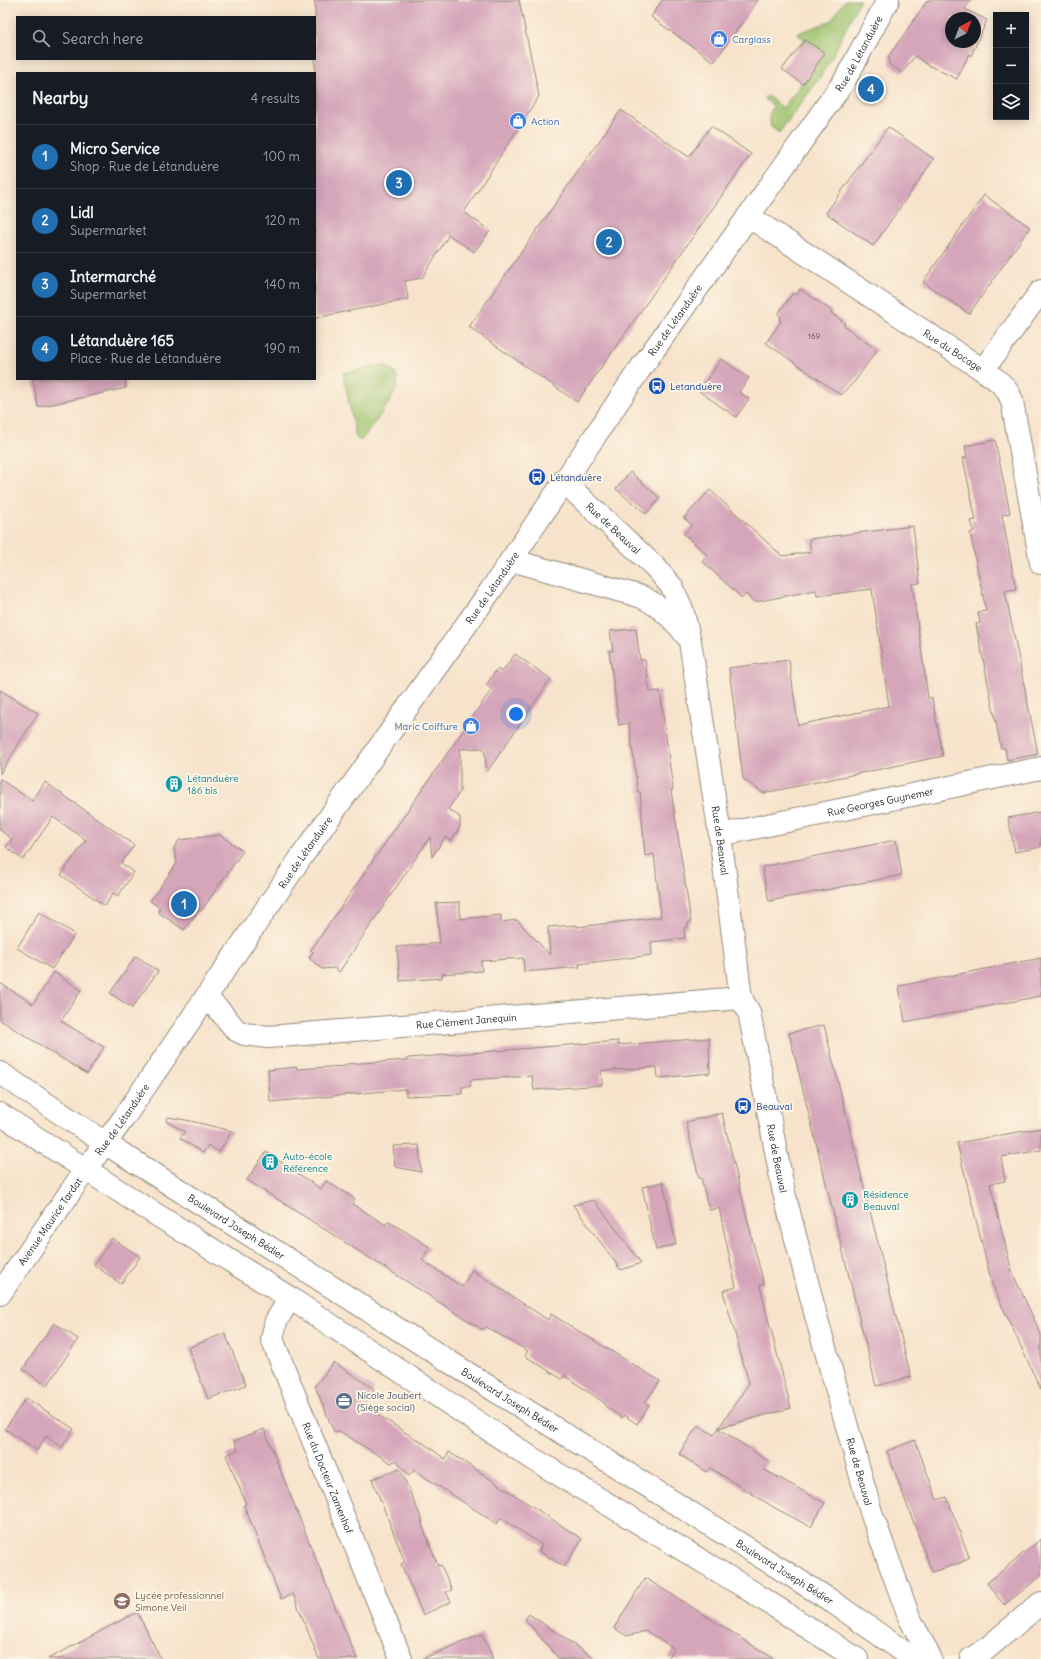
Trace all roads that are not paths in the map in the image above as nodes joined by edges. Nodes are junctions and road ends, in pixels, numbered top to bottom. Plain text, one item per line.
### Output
1 (888, 0) edge
2 (748, 216) junction
3 (1041, 290) edge
4 (984, 370) junction
5 (563, 481) junction
6 (511, 560) junction
7 (1041, 563) edge
8 (690, 641) junction
9 (1041, 768) edge
10 (720, 836) junction
11 (206, 998) junction
12 (741, 998) junction
13 (0, 1073) edge
14 (0, 1114) edge
15 (105, 1143) junction
16 (86, 1169) junction
17 (0, 1294) edge
18 (290, 1298) junction
19 (1041, 1603) edge
20 (401, 1659) edge
21 (857, 1659) edge
22 (914, 1659) edge
23 (931, 1659) edge
24 (971, 1659) edge

1 - 2 street, Rue de Létanduère
2 - 4 street, Rue du Bocage
2 - 5 street, Rue de Létanduère
3 - 4 street
4 - 7 street, Rue du Bocage
5 - 6 street, Rue de Létanduère
5 - 8 street, Rue de Beauval
6 - 8 street
6 - 11 street, Rue de Létanduère
8 - 10 street, Rue de Beauval
9 - 10 street, Rue Georges Guynemer
10 - 12 street, Rue de Beauval
11 - 12 street, Rue Clément Janequin
11 - 15 street, Rue de Létanduère
12 - 23 street, Rue de Beauval
13 - 15 street, Boulevard Joseph Bédier
14 - 16 street
15 - 16 street, Rue de Létanduère
15 - 22 street, Boulevard Joseph Bédier
16 - 17 street, Avenue Maurice Tardat
16 - 18 street
18 - 20 street, Rue du Docteur Zamenhof
18 - 21 street
19 - 24 street

